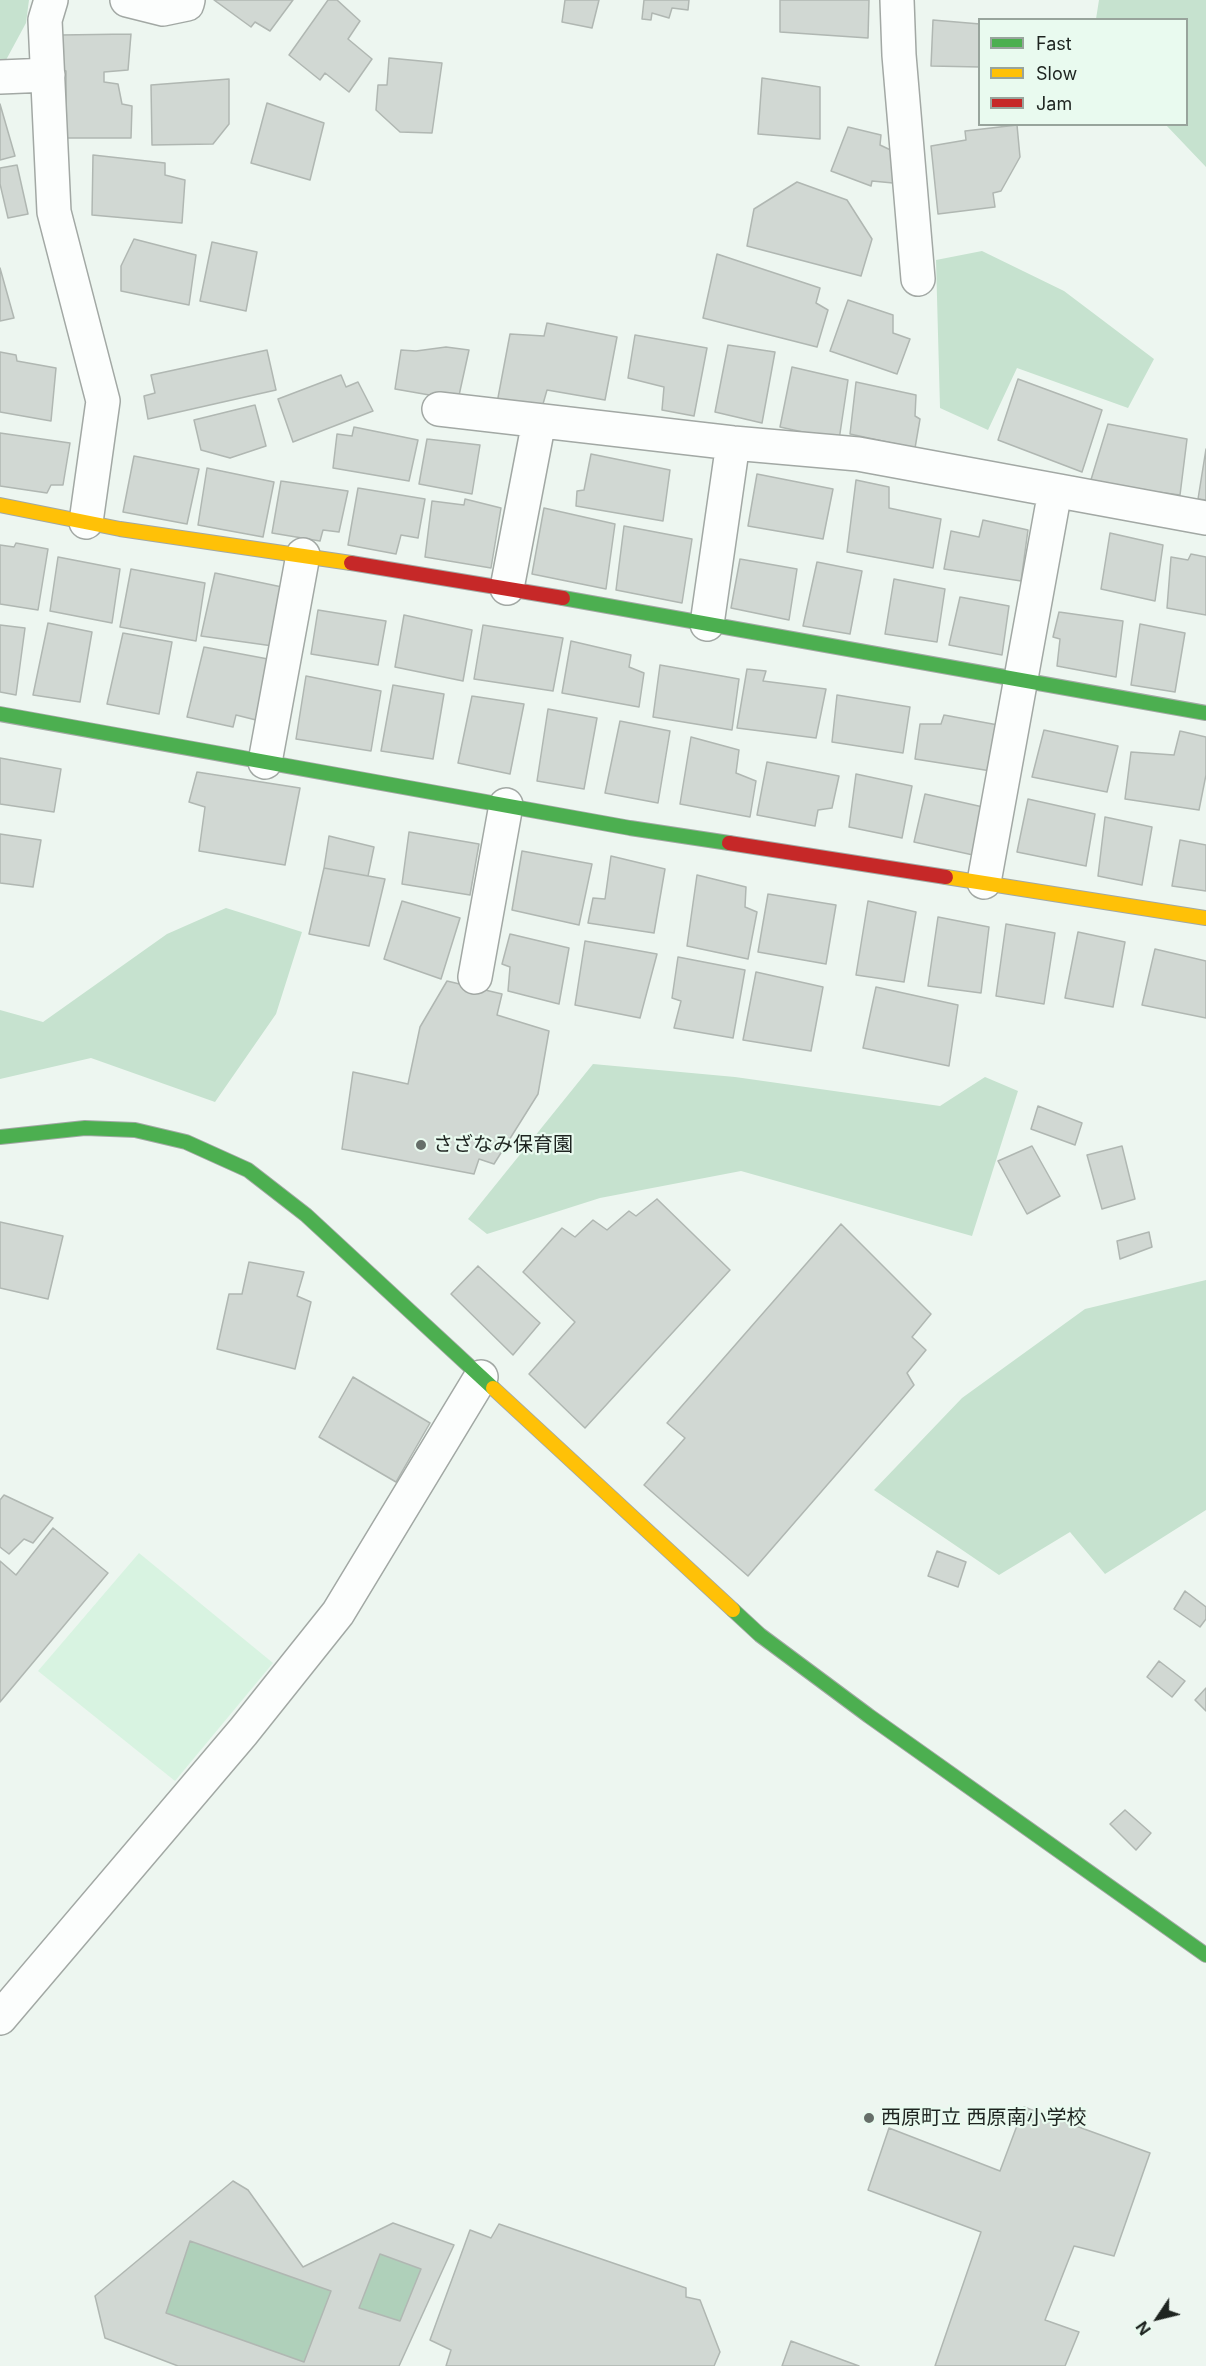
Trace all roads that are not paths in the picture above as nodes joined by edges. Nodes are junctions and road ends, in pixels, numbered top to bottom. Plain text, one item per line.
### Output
1 (51, 0) edge
2 (127, 0) edge
3 (188, 0) edge
4 (897, 0) edge
5 (48, 75) junction
6 (0, 77) edge
7 (918, 279) dead end
8 (439, 409) dead end
9 (539, 421) junction
10 (733, 443) junction
11 (1055, 491) junction
12 (0, 505) edge
13 (1206, 518) edge
14 (86, 522) junction
15 (303, 555) junction
16 (507, 588) junction
17 (707, 624) junction
18 (1021, 680) junction
19 (1206, 713) edge
20 (0, 714) edge
21 (265, 762) junction
22 (506, 806) junction
23 (984, 882) junction
24 (1206, 918) edge
25 (475, 977) dead end
26 (0, 1137) edge
27 (481, 1377) junction
28 (1206, 1955) edge
29 (0, 2018) edge

1 - 5 street
2 - 3 street
4 - 7 street
5 - 6 street
5 - 14 street
8 - 9 street
9 - 10 street
9 - 16 street
10 - 11 street
10 - 17 street
11 - 13 street
11 - 18 street
12 - 14 street
14 - 15 street
15 - 16 street
15 - 21 street
16 - 17 street
17 - 18 street
18 - 19 street
18 - 23 street
20 - 21 street
21 - 22 street
22 - 23 street
22 - 25 street
23 - 24 street
26 - 27 street
27 - 28 street
27 - 29 street

